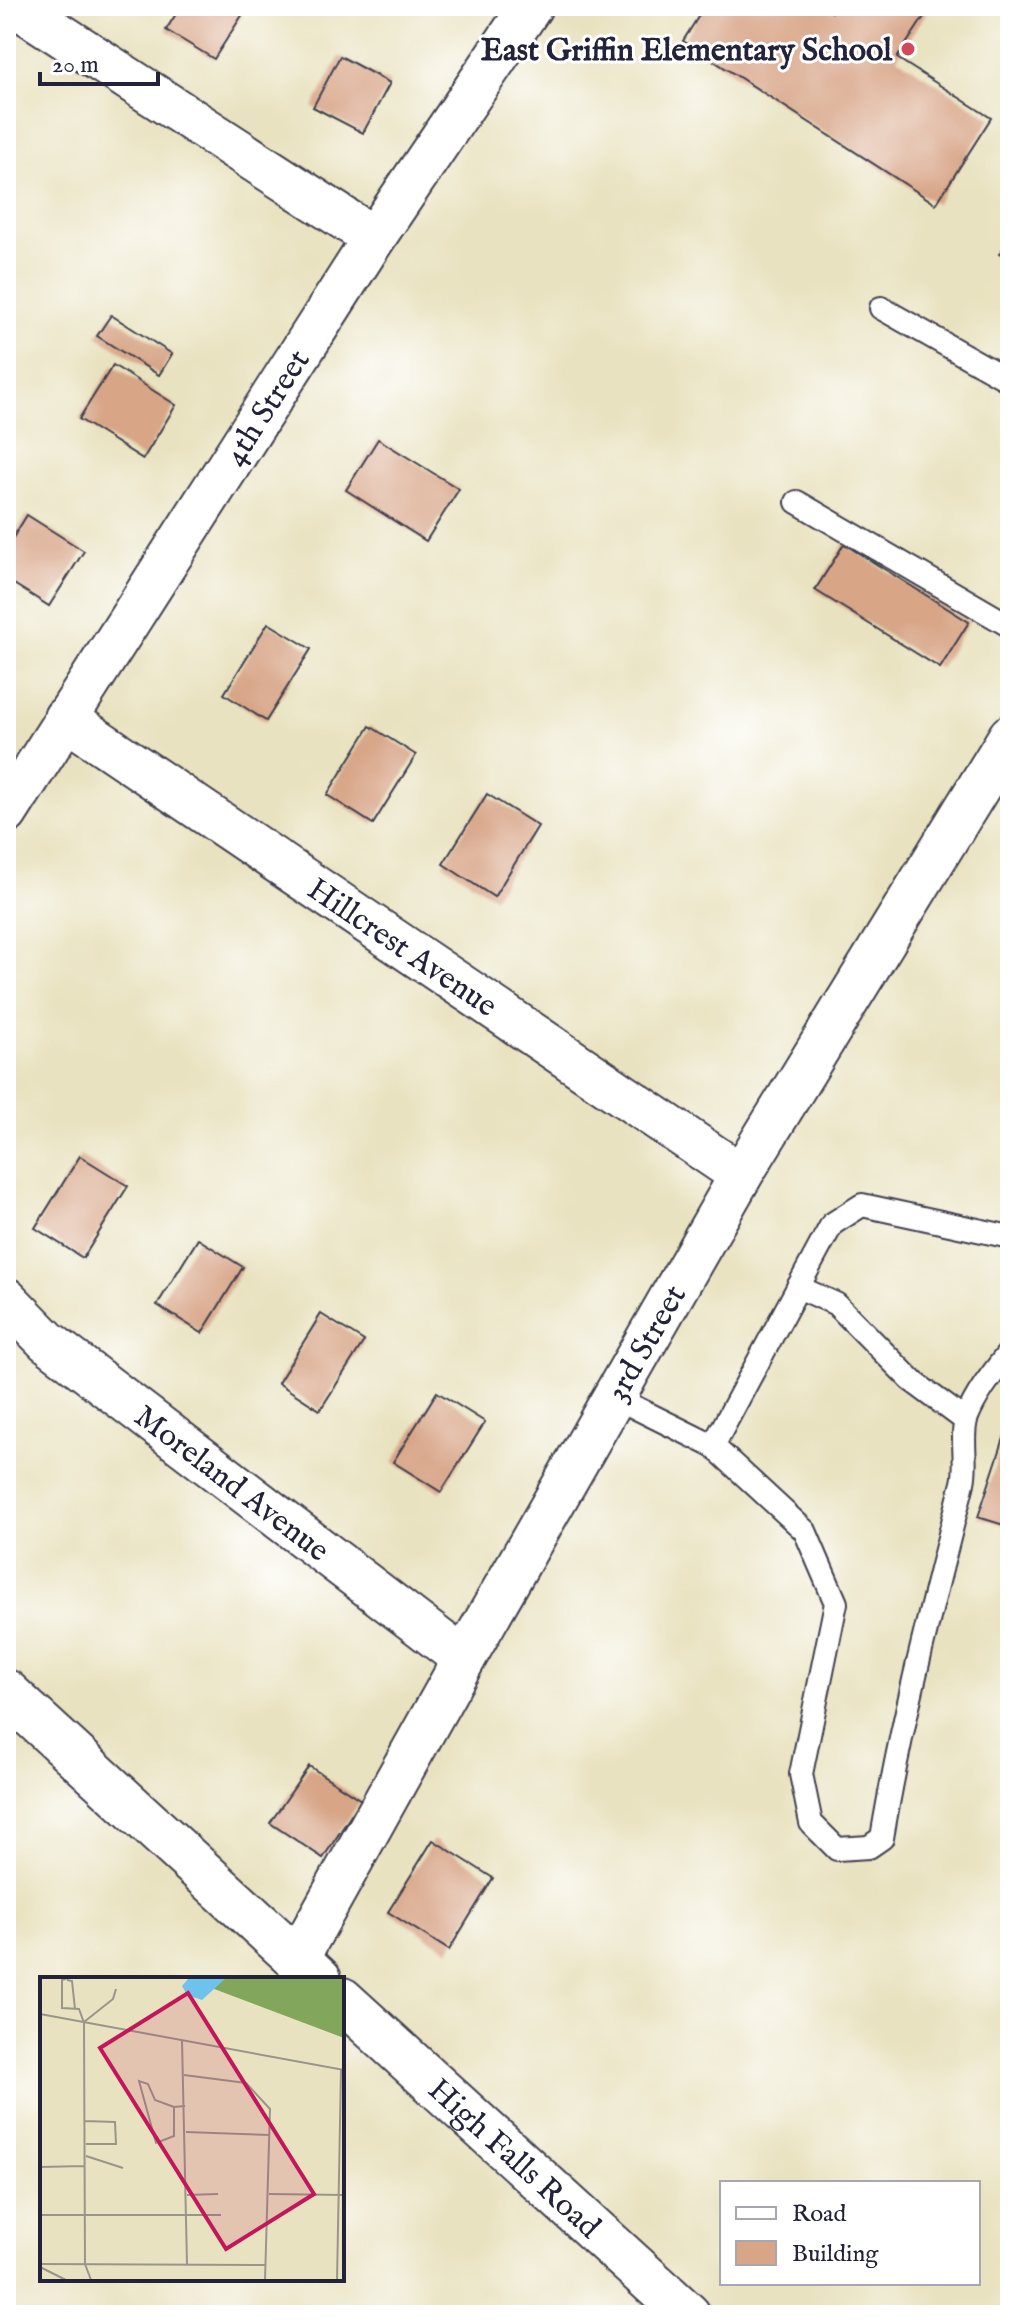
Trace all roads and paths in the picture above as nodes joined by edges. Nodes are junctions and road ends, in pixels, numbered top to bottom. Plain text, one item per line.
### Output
1 (16, 6) edge
2 (531, 6) edge
3 (374, 238) junction
4 (881, 308) dead end
5 (1010, 381) edge
6 (797, 502) dead end
7 (1010, 626) edge
8 (65, 718) junction
9 (1010, 736) edge
10 (6, 813) edge
11 (741, 1175) junction
12 (1010, 1237) edge
13 (798, 1287) junction
14 (6, 1299) edge
15 (1010, 1351) edge
16 (614, 1397) junction
17 (965, 1420) junction
18 (713, 1446) junction
19 (464, 1659) junction
20 (6, 1692) edge
21 (308, 1969) edge
22 (344, 2002) edge
23 (688, 2315) edge

1 - 3 street
2 - 3 street, 4th Street
3 - 8 street, 4th Street
4 - 5 lane
6 - 7 lane
8 - 10 street, 4th Street
8 - 11 street, Hillcrest Avenue
9 - 11 street, 3rd Street
11 - 16 street, 3rd Street
12 - 13 lane
13 - 17 lane
13 - 18 lane
14 - 19 street, Moreland Avenue
15 - 17 lane
16 - 18 lane
16 - 19 street, 3rd Street
17 - 18 lane
19 - 21 street, 3rd Street
20 - 21 street
22 - 23 street, High Falls Road

